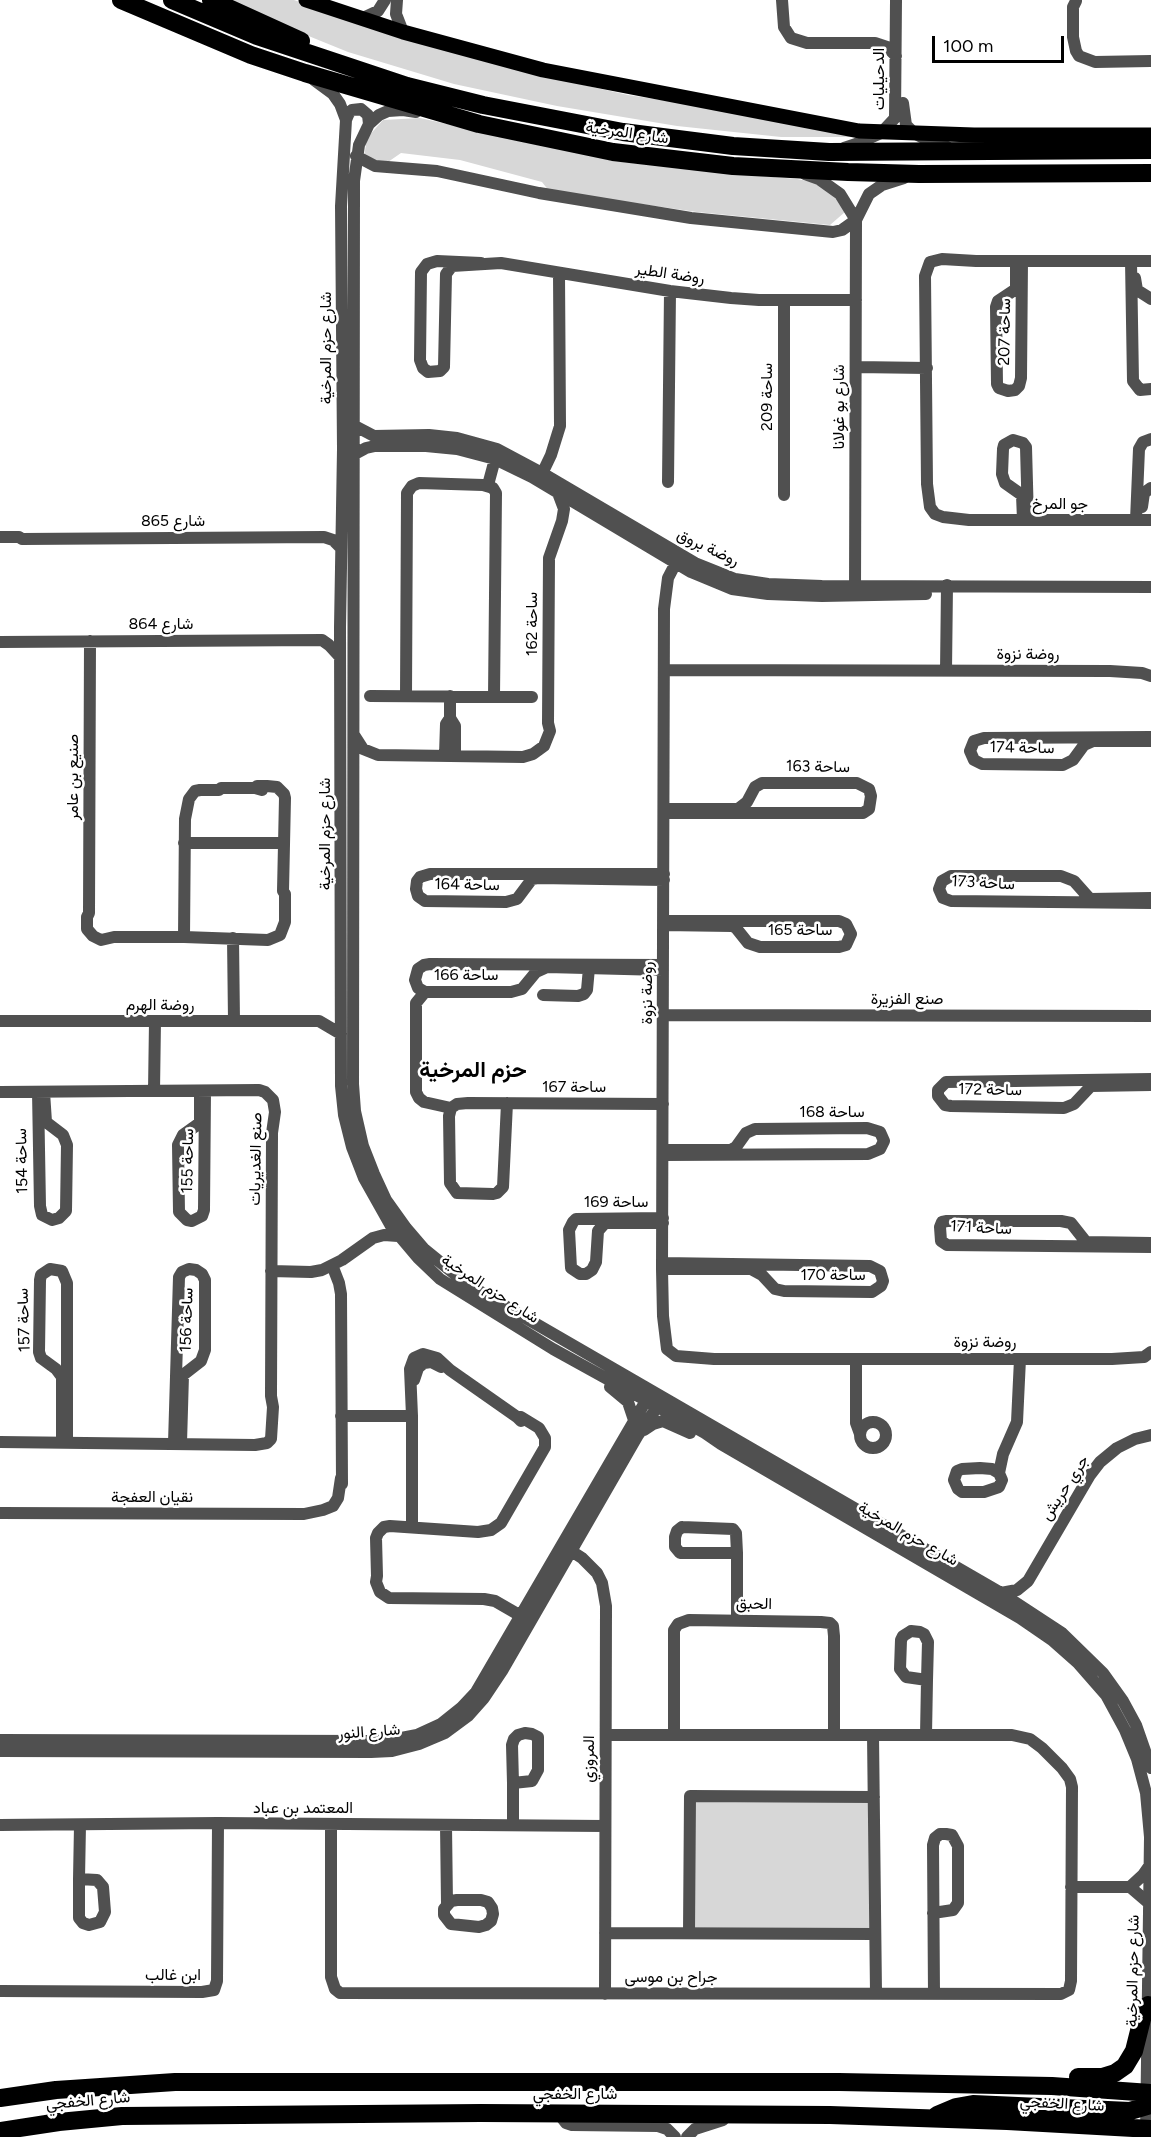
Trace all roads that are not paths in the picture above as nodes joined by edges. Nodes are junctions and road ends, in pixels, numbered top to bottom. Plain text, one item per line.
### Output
1 (121, 0) edge
2 (172, 0) edge
3 (211, 0) edge
4 (306, 0) edge
5 (386, 0) edge
6 (397, 0) edge
7 (783, 0) edge
8 (896, 0) edge
9 (903, 0) edge
10 (1076, 1) edge
11 (362, 19) junction
12 (896, 30) junction
13 (403, 32) junction
14 (875, 43) junction
15 (896, 56) junction
16 (1151, 56) edge
17 (321, 58) junction
18 (1151, 61) edge
19 (306, 73) junction
20 (346, 120) junction
21 (369, 124) junction
22 (479, 124) junction
23 (881, 133) junction
24 (914, 133) junction
25 (1151, 135) edge
26 (1151, 150) edge
27 (830, 152) junction
28 (962, 152) junction
29 (356, 156) junction
30 (792, 169) junction
31 (1151, 173) edge
32 (919, 174) junction
33 (856, 220) junction
34 (1019, 261) junction
35 (1133, 261) junction
36 (1151, 261) edge
37 (431, 262) junction
38 (481, 263) junction
39 (447, 272) junction
40 (559, 273) junction
41 (670, 291) junction
42 (1007, 296) junction
43 (1149, 298) edge
44 (784, 300) junction
45 (856, 300) junction
46 (1022, 304) junction
47 (1131, 307) junction
48 (856, 367) junction
49 (927, 368) junction
50 (1151, 389) edge
51 (353, 425) junction
52 (1151, 439) edge
53 (353, 456) junction
54 (499, 460) junction
55 (537, 475) junction
56 (1138, 478) junction
57 (1028, 479) junction
58 (669, 482) dead end
59 (490, 487) junction
60 (1014, 488) junction
61 (1151, 488) edge
62 (558, 493) junction
63 (784, 495) dead end
64 (587, 511) junction
65 (1026, 520) junction
66 (1143, 520) edge
67 (342, 523) junction
68 (560, 526) junction
69 (0, 537) edge
70 (324, 537) junction
71 (22, 539) junction
72 (0, 542) edge
73 (340, 548) junction
74 (678, 559) junction
75 (1151, 587) edge
76 (947, 589) junction
77 (855, 590) junction
78 (1151, 595) edge
79 (340, 627) junction
80 (322, 640) junction
81 (90, 641) junction
82 (0, 642) edge
83 (340, 657) junction
84 (664, 670) junction
85 (1151, 670) edge
86 (946, 671) junction
87 (1110, 671) junction
88 (1151, 676) edge
89 (370, 696) dead end
90 (406, 696) junction
91 (450, 696) junction
92 (494, 697) junction
93 (532, 697) dead end
94 (354, 734) junction
95 (1067, 737) junction
96 (1151, 739) edge
97 (1079, 752) junction
98 (378, 755) junction
99 (450, 755) junction
100 (353, 769) junction
101 (750, 797) junction
102 (664, 811) junction
103 (759, 813) junction
104 (184, 843) junction
105 (283, 843) junction
106 (518, 874) junction
107 (664, 877) junction
108 (1077, 884) junction
109 (525, 890) junction
110 (1151, 898) edge
111 (1070, 903) junction
112 (1151, 903) edge
113 (752, 921) junction
114 (663, 923) junction
115 (184, 937) junction
116 (233, 938) junction
117 (744, 939) junction
118 (523, 964) junction
119 (663, 967) junction
120 (589, 968) junction
121 (531, 978) junction
122 (425, 992) junction
123 (543, 994) dead end
124 (341, 1002) junction
125 (663, 1015) junction
126 (1151, 1016) edge
127 (0, 1021) edge
128 (155, 1021) junction
129 (234, 1021) junction
130 (319, 1021) junction
131 (341, 1034) junction
132 (1151, 1079) edge
133 (1069, 1080) junction
134 (1151, 1085) edge
135 (0, 1092) edge
136 (41, 1092) junction
137 (154, 1092) junction
138 (203, 1092) junction
139 (1081, 1095) junction
140 (503, 1106) junction
141 (663, 1107) junction
142 (451, 1108) junction
143 (55, 1130) junction
144 (191, 1130) junction
145 (741, 1139) junction
146 (206, 1140) junction
147 (38, 1141) junction
148 (663, 1153) junction
149 (752, 1155) junction
150 (381, 1212) junction
151 (589, 1218) junction
152 (663, 1221) junction
153 (1077, 1230) junction
154 (597, 1235) junction
155 (399, 1236) junction
156 (374, 1238) junction
157 (1151, 1245) edge
158 (1067, 1246) junction
159 (332, 1265) junction
160 (778, 1265) junction
161 (662, 1266) junction
162 (271, 1271) junction
163 (768, 1282) junction
164 (1151, 1352) edge
165 (177, 1356) junction
166 (67, 1358) junction
167 (859, 1359) junction
168 (1020, 1359) junction
169 (1112, 1359) junction
170 (1151, 1361) edge
171 (194, 1365) junction
172 (584, 1366) junction
173 (52, 1367) junction
174 (655, 1399) junction
175 (341, 1416) junction
176 (412, 1416) junction
177 (634, 1420) junction
178 (862, 1429) dead end
179 (638, 1435) junction
180 (1151, 1435) edge
181 (0, 1442) edge
182 (65, 1442) junction
183 (178, 1443) junction
184 (721, 1444) junction
185 (1005, 1447) junction
186 (986, 1468) junction
187 (999, 1473) junction
188 (0, 1513) edge
189 (412, 1527) junction
190 (566, 1548) junction
191 (737, 1553) junction
192 (1028, 1581) junction
193 (1001, 1593) junction
194 (1030, 1611) junction
195 (521, 1616) junction
196 (737, 1620) junction
197 (927, 1680) dead end
198 (606, 1735) junction
199 (674, 1735) junction
200 (834, 1735) junction
201 (873, 1735) junction
202 (926, 1735) junction
203 (0, 1740) edge
204 (115, 1746) junction
205 (0, 1751) edge
206 (1151, 1767) edge
207 (513, 1783) dead end
208 (874, 1797) junction
209 (218, 1823) junction
210 (331, 1824) junction
211 (80, 1825) junction
212 (446, 1825) junction
213 (0, 1826) edge
214 (513, 1826) junction
215 (605, 1826) junction
216 (1150, 1865) edge
217 (79, 1880) dead end
218 (1071, 1887) junction
219 (1130, 1887) junction
220 (447, 1904) dead end
221 (1150, 1905) edge
222 (933, 1913) junction
223 (689, 1932) junction
224 (605, 1933) junction
225 (875, 1934) junction
226 (0, 1991) edge
227 (876, 1993) junction
228 (605, 1994) junction
229 (934, 1994) junction
230 (1148, 2005) junction
231 (1052, 2086) junction
232 (0, 2098) edge
233 (559, 2114) junction
234 (747, 2114) junction
235 (1149, 2114) edge
236 (933, 2118) junction
237 (1076, 2125) junction
238 (0, 2131) edge
239 (675, 2137) edge
240 (687, 2137) edge
241 (1106, 2137) edge

1 - 19 highway, شارع المرخية
2 - 17 highway, شارع المرخية
3 - 17 highway
4 - 11 main road
5 - 11 street
6 - 13 street
7 - 14 street
8 - 12 street, الدحيليات
9 - 24 street, الدحيليات
10 - 16 street
10 - 18 street
11 - 13 main road
12 - 14 street
12 - 15 street, الدحيليات
13 - 23 main road
14 - 15 street
15 - 23 street, الدحيليات
17 - 27 highway, شارع المرخية
19 - 20 street
19 - 22 highway, شارع المرخية
20 - 21 street
20 - 67 street, شارع حزم المرخية
21 - 22 street
21 - 29 street, شارع حزم المرخية
22 - 30 highway, شارع المرخية
23 - 24 main road
23 - 27 street, الدحيليات
24 - 25 main road
24 - 28 street
26 - 28 highway, شارع المرخية
27 - 28 highway, شارع المرخية
29 - 33 street
29 - 51 street, شارع حزم المرخية
30 - 32 highway, شارع المرخية
30 - 33 street
31 - 32 highway, شارع المرخية
32 - 33 street, شارع بو غولانا
33 - 45 street, شارع بو غولانا
34 - 35 street, جو المرخ
34 - 42 street, ساحة 207
34 - 46 street, ساحة 207
34 - 49 street, جو المرخ
35 - 36 street, جو المرخ
35 - 43 street
35 - 47 street
37 - 38 street, روضة الطير
37 - 39 street
37 - 39 street
38 - 39 street, روضة الطير
38 - 40 street, روضة الطير
40 - 41 street, روضة الطير
40 - 55 street
41 - 44 street, روضة الطير
41 - 58 street
42 - 46 street
42 - 46 street, ساحة 207
43 - 47 street
44 - 45 street, روضة الطير
44 - 63 street, ساحة 209
45 - 48 street, شارع بو غولانا
47 - 50 street
48 - 49 street
48 - 77 street, شارع بو غولانا
49 - 65 street, جو المرخ
51 - 53 street, شارع حزم المرخية
51 - 55 street, روضة بروق
52 - 56 street
53 - 54 street
53 - 94 street, شارع حزم المرخية
54 - 55 street
54 - 59 street
55 - 62 street, روضة بروق
55 - 74 street, روضة بروق
56 - 61 street
56 - 66 street
57 - 60 street
57 - 60 street
57 - 65 street
59 - 90 street
59 - 92 street
60 - 65 street
61 - 66 street
62 - 64 street, روضة بروق
62 - 68 street, ساحة 162
64 - 68 street
64 - 74 street, روضة بروق
65 - 66 street, جو المرخ
67 - 70 street
67 - 73 street, شارع حزم المرخية
68 - 99 street, ساحة 162
69 - 71 street, شارع 865
70 - 71 street, شارع 865
70 - 73 street
71 - 72 street, شارع 865
73 - 79 street, شارع حزم المرخية
74 - 77 street, روضة بروق
74 - 84 street, روضة نزوة
75 - 76 street, روضة بروق
76 - 77 street, روضة بروق
76 - 78 street, روضة بروق
76 - 86 street
79 - 80 street
79 - 83 street, شارع حزم المرخية
80 - 81 street, شارع 864
80 - 83 street
81 - 82 street, شارع 864
81 - 115 street, صنيع بن عامر
83 - 124 street, شارع حزم المرخية
84 - 86 street, روضة نزوة
84 - 102 street, روضة نزوة
85 - 87 street, روضة نزوة
86 - 87 street, روضة نزوة
87 - 88 street, روضة نزوة
89 - 90 street
90 - 91 street
91 - 92 street
91 - 99 street
92 - 93 street
94 - 98 street
94 - 100 street, شارع حزم المرخية
95 - 96 street, ساحة 174
95 - 97 street
95 - 97 street, ساحة 174
96 - 97 street, ساحة 174
98 - 99 street, ساحة 162
98 - 100 street, ساحة 162
100 - 174 street, شارع حزم المرخية
101 - 102 street, ساحة 163
101 - 103 street
101 - 103 street, ساحة 163
102 - 103 street, ساحة 163
102 - 107 street, روضة نزوة
104 - 105 street
104 - 105 street, صنيع بن عامر
104 - 115 street, صنيع بن عامر
105 - 116 street, صنيع بن عامر
106 - 107 street, ساحة 164
106 - 109 street
106 - 109 street, ساحة 164
107 - 109 street, ساحة 164
107 - 114 street, روضة نزوة
108 - 110 street, ساحة 173
108 - 111 street
108 - 111 street, ساحة 173
111 - 112 street, ساحة 173
113 - 114 street, ساحة 165
113 - 117 street, ساحة 165
113 - 117 street, ساحة 165
114 - 117 street, ساحة 165
114 - 119 street, روضة نزوة
115 - 116 street, صنيع بن عامر
116 - 129 street
118 - 119 street, ساحة 166
118 - 121 street
118 - 122 street, ساحة 166
119 - 120 street, ساحة 166
119 - 125 street, روضة نزوة
120 - 121 street, ساحة 166
120 - 123 street
121 - 122 street, ساحة 166
122 - 142 street, ساحة 167
124 - 130 street
124 - 131 street, شارع حزم المرخية
125 - 126 street, صنع الفزيرة
125 - 141 street, روضة نزوة
127 - 128 street, روضة الهرم
128 - 129 street, روضة الهرم
128 - 137 street
129 - 130 street, روضة الهرم
130 - 131 street
131 - 150 street, شارع حزم المرخية
132 - 133 street, ساحة 172
133 - 139 street
133 - 139 street, ساحة 172
134 - 139 street, ساحة 172
135 - 136 street, صنع الغديريات
136 - 137 street, صنع الغديريات
136 - 143 street, ساحة 154
136 - 147 street, ساحة 154
137 - 138 street, صنع الغديريات
138 - 144 street, ساحة 155
138 - 146 street, ساحة 155
138 - 162 street, صنع الغديريات
140 - 140 street, ساحة 167
140 - 141 street, ساحة 167
140 - 142 street, ساحة 167
140 - 142 street
141 - 148 street, روضة نزوة
143 - 147 street
143 - 147 street, ساحة 154
144 - 146 street
144 - 146 street, ساحة 155
145 - 148 street, ساحة 168
145 - 149 street
145 - 149 street, ساحة 168
148 - 149 street, ساحة 168
148 - 152 street, روضة نزوة
150 - 155 street, شارع حزم المرخية
150 - 156 street
151 - 152 street, ساحة 169
151 - 154 street
151 - 154 street, ساحة 169
152 - 154 street, ساحة 169
152 - 161 street, روضة نزوة
153 - 157 street, ساحة 171
153 - 158 street
153 - 158 street, ساحة 171
155 - 156 street
155 - 172 street, شارع حزم المرخية
156 - 159 street
157 - 158 street, ساحة 171
159 - 162 street
159 - 175 street, نقيان العفجة
160 - 161 street, ساحة 170
160 - 163 street
160 - 163 street, ساحة 170
161 - 163 street, ساحة 170
161 - 167 street, روضة نزوة
162 - 183 street, صنع الغديريات
164 - 169 street, روضة نزوة
165 - 171 street
165 - 171 street, ساحة 156
165 - 183 street, ساحة 156
166 - 173 street
166 - 173 street, ساحة 157
166 - 182 street, ساحة 157
167 - 168 street, روضة نزوة
167 - 178 street
168 - 169 street, روضة نزوة
168 - 185 street
169 - 170 street, روضة نزوة
171 - 183 street, ساحة 156
172 - 174 street, شارع حزم المرخية
172 - 177 street
173 - 182 street, ساحة 157
174 - 177 street, شارع النور
174 - 179 street, شارع النور
174 - 184 street, شارع حزم المرخية
174 - 193 street, شارع حزم المرخية
175 - 176 street
175 - 188 street, نقيان العفجة
176 - 189 street
176 - 189 street
177 - 190 street, شارع النور
179 - 184 street
179 - 190 street, شارع النور
180 - 192 street, جري حريش
181 - 182 street, صنع الغديريات
182 - 183 street, صنع الغديريات
184 - 216 street, شارع حزم المرخية
185 - 186 street
185 - 187 street
186 - 187 street
186 - 187 street
189 - 195 street
190 - 195 street, شارع النور
190 - 198 street, المروزي
190 - 204 street, شارع النور
191 - 191 street
191 - 196 street
192 - 193 street
192 - 194 street
193 - 194 street, شارع حزم المرخية
194 - 206 street, شارع حزم المرخية
195 - 204 street, شارع النور
196 - 199 street, الحبق
196 - 200 street, الحبق
197 - 202 street
198 - 199 street, جراح بن موسى
198 - 215 street, المروزي
199 - 200 street, جراح بن موسى
200 - 201 street, جراح بن موسى
201 - 202 street, جراح بن موسى
201 - 208 street
202 - 218 street, جراح بن موسى
203 - 204 street, شارع النور
204 - 205 street, شارع النور
207 - 214 street
208 - 223 street
208 - 225 street
209 - 210 street, المعتمد بن عباد
209 - 211 street, المعتمد بن عباد
209 - 226 street, ابن غالب
210 - 212 street, المعتمد بن عباد
210 - 228 street, جراح بن موسى
211 - 213 street, المعتمد بن عباد
211 - 217 street
212 - 214 street, المعتمد بن عباد
212 - 220 street
214 - 215 street, المعتمد بن عباد
215 - 224 street, المروزي
216 - 219 street
216 - 221 street, شارع حزم المرخية
218 - 219 street
218 - 229 street, جراح بن موسى
219 - 221 street
221 - 230 street, شارع حزم المرخية
222 - 222 street
222 - 229 street
223 - 224 street
223 - 225 street
224 - 228 street, المروزي
225 - 227 street
227 - 228 street, جراح بن موسى
227 - 229 street, جراح بن موسى
230 - 231 highway
230 - 235 street, شارع حزم المرخية
231 - 232 highway, شارع الخفجي
231 - 235 highway, شارع الخفجي
233 - 234 highway, شارع الخفجي
233 - 238 highway, شارع الخفجي
233 - 239 street
234 - 236 highway, شارع الخفجي
234 - 240 street
235 - 236 highway
235 - 237 highway, شارع الخفجي
236 - 237 highway, شارع الخفجي
237 - 241 highway

